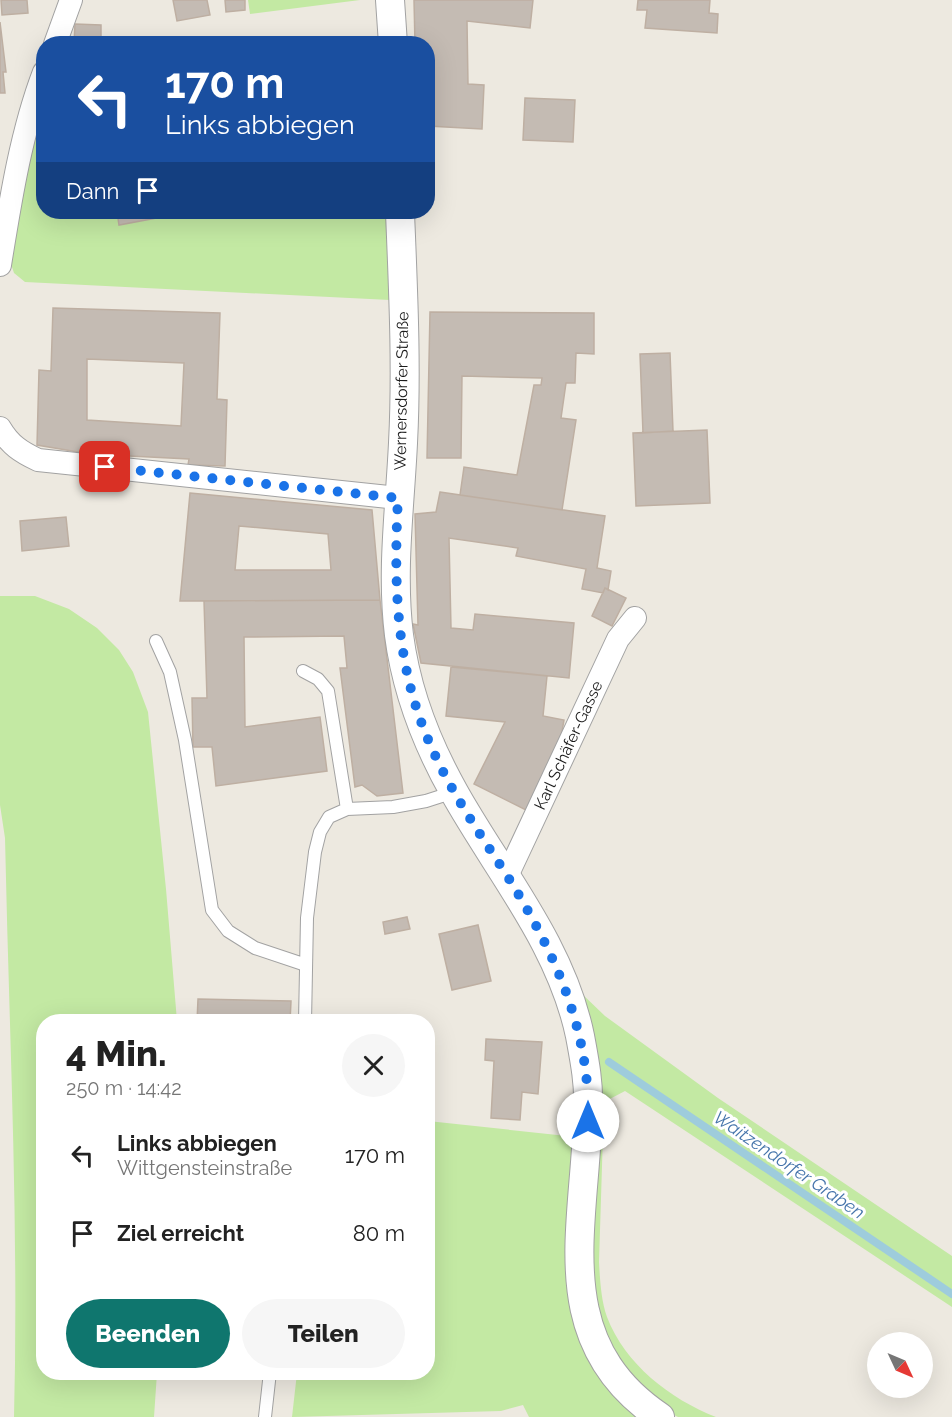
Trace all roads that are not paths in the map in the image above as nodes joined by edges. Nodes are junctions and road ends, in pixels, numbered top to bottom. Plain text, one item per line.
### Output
1 (71, 0) edge
2 (390, 0) edge
3 (58, 36) edge
4 (392, 36) edge
5 (36, 94) edge
6 (5, 202) edge
7 (400, 219) edge
8 (0, 266) edge
9 (0, 428) edge
10 (398, 498) junction
11 (635, 618) dead end
12 (156, 641) dead end
13 (303, 671) dead end
14 (454, 792) junction
15 (347, 809) junction
16 (507, 876) junction
17 (306, 965) junction
18 (305, 1014) edge
19 (269, 1380) edge
20 (265, 1417) edge
21 (660, 1417) edge

1 - 3 street
2 - 4 street
5 - 6 street
6 - 8 street
7 - 10 street, Wernersdorfer Straße
9 - 10 street
10 - 14 street, Wernersdorfer Straße
11 - 16 street, Karl Schäfer-Gasse
12 - 17 lane
13 - 15 lane
14 - 15 lane
14 - 16 street, Wernersdorfer Straße
15 - 17 lane
16 - 21 street, Wernersdorfer Straße
17 - 18 lane
19 - 20 lane

